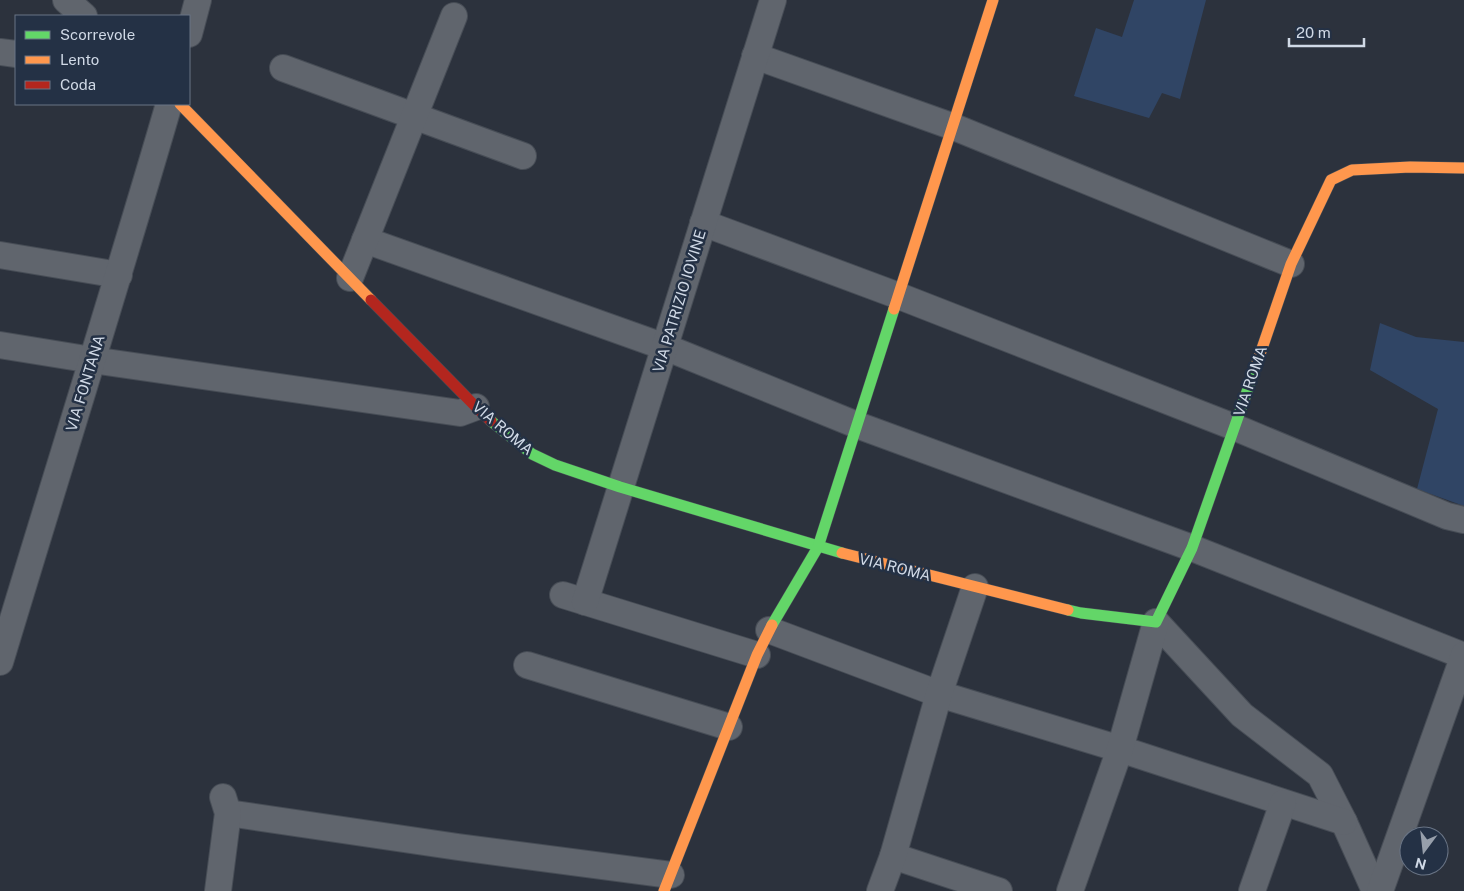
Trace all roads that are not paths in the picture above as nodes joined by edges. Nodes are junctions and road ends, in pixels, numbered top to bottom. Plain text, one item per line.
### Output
1 (66, 0) edge
2 (198, 0) edge
3 (773, 0) edge
4 (993, 0) edge
5 (83, 15) edge
6 (454, 16) dead end
7 (190, 30) edge
8 (0, 52) edge
9 (15, 54) edge
10 (755, 56) junction
11 (283, 68) dead end
12 (169, 105) edge
13 (181, 105) edge
14 (414, 116) junction
15 (954, 127) junction
16 (524, 156) dead end
17 (1464, 168) edge
18 (703, 223) junction
19 (365, 240) junction
20 (0, 255) edge
21 (1291, 264) junction
22 (119, 275) junction
23 (350, 278) junction
24 (899, 296) junction
25 (0, 345) edge
26 (665, 346) junction
27 (92, 360) junction
28 (476, 407) junction
29 (857, 425) junction
30 (1234, 427) junction
31 (620, 487) junction
32 (1464, 520) edge
33 (818, 547) junction
34 (1192, 548) junction
35 (975, 587) junction
36 (1156, 622) junction
37 (769, 630) junction
38 (758, 655) junction
39 (1464, 656) edge
40 (0, 662) edge
41 (527, 664) dead end
42 (939, 694) junction
43 (730, 727) junction
44 (1120, 749) junction
45 (1283, 803) junction
46 (1344, 822) junction
47 (893, 856) junction
48 (668, 883) edge
49 (218, 891) edge
50 (880, 891) edge
51 (999, 891) edge
52 (1070, 891) edge
53 (1252, 891) edge
54 (1375, 891) edge
55 (1380, 891) edge

1 - 5 street
2 - 7 street
3 - 10 street, VIA PATRIZIO IOVINE
4 - 15 street
6 - 14 street
8 - 9 street
10 - 15 street
10 - 18 street, VIA PATRIZIO IOVINE
11 - 14 street
12 - 22 street, VIA FONTANA
13 - 23 street, VIA ROMA
14 - 16 street
14 - 19 street
15 - 21 street
15 - 24 street
17 - 21 street, VIA ROMA
18 - 24 street
18 - 26 street, VIA PATRIZIO IOVINE
19 - 23 street
19 - 26 street
20 - 22 street
21 - 30 street, VIA ROMA
22 - 27 street, VIA FONTANA
23 - 28 street, VIA ROMA
24 - 29 street
24 - 30 street
25 - 27 street
26 - 29 street
26 - 31 street, VIA PATRIZIO IOVINE
27 - 28 street
27 - 40 street, VIA FONTANA
28 - 31 street, VIA ROMA
29 - 33 street
29 - 34 street
30 - 32 street
30 - 34 street, VIA ROMA
31 - 33 street, VIA ROMA
31 - 38 street, VIA PATRIZIO IOVINE
33 - 35 street, VIA ROMA
33 - 37 street
34 - 36 street, VIA ROMA
34 - 39 street
35 - 36 street, VIA ROMA
35 - 42 street
36 - 44 street
36 - 46 street
37 - 38 street
37 - 42 street
38 - 43 street
39 - 55 street
41 - 43 street
42 - 44 street
42 - 47 street
43 - 48 street
44 - 45 street
44 - 52 street
45 - 46 street
45 - 53 street
46 - 54 street
47 - 50 street
47 - 51 street
48 - 49 street

